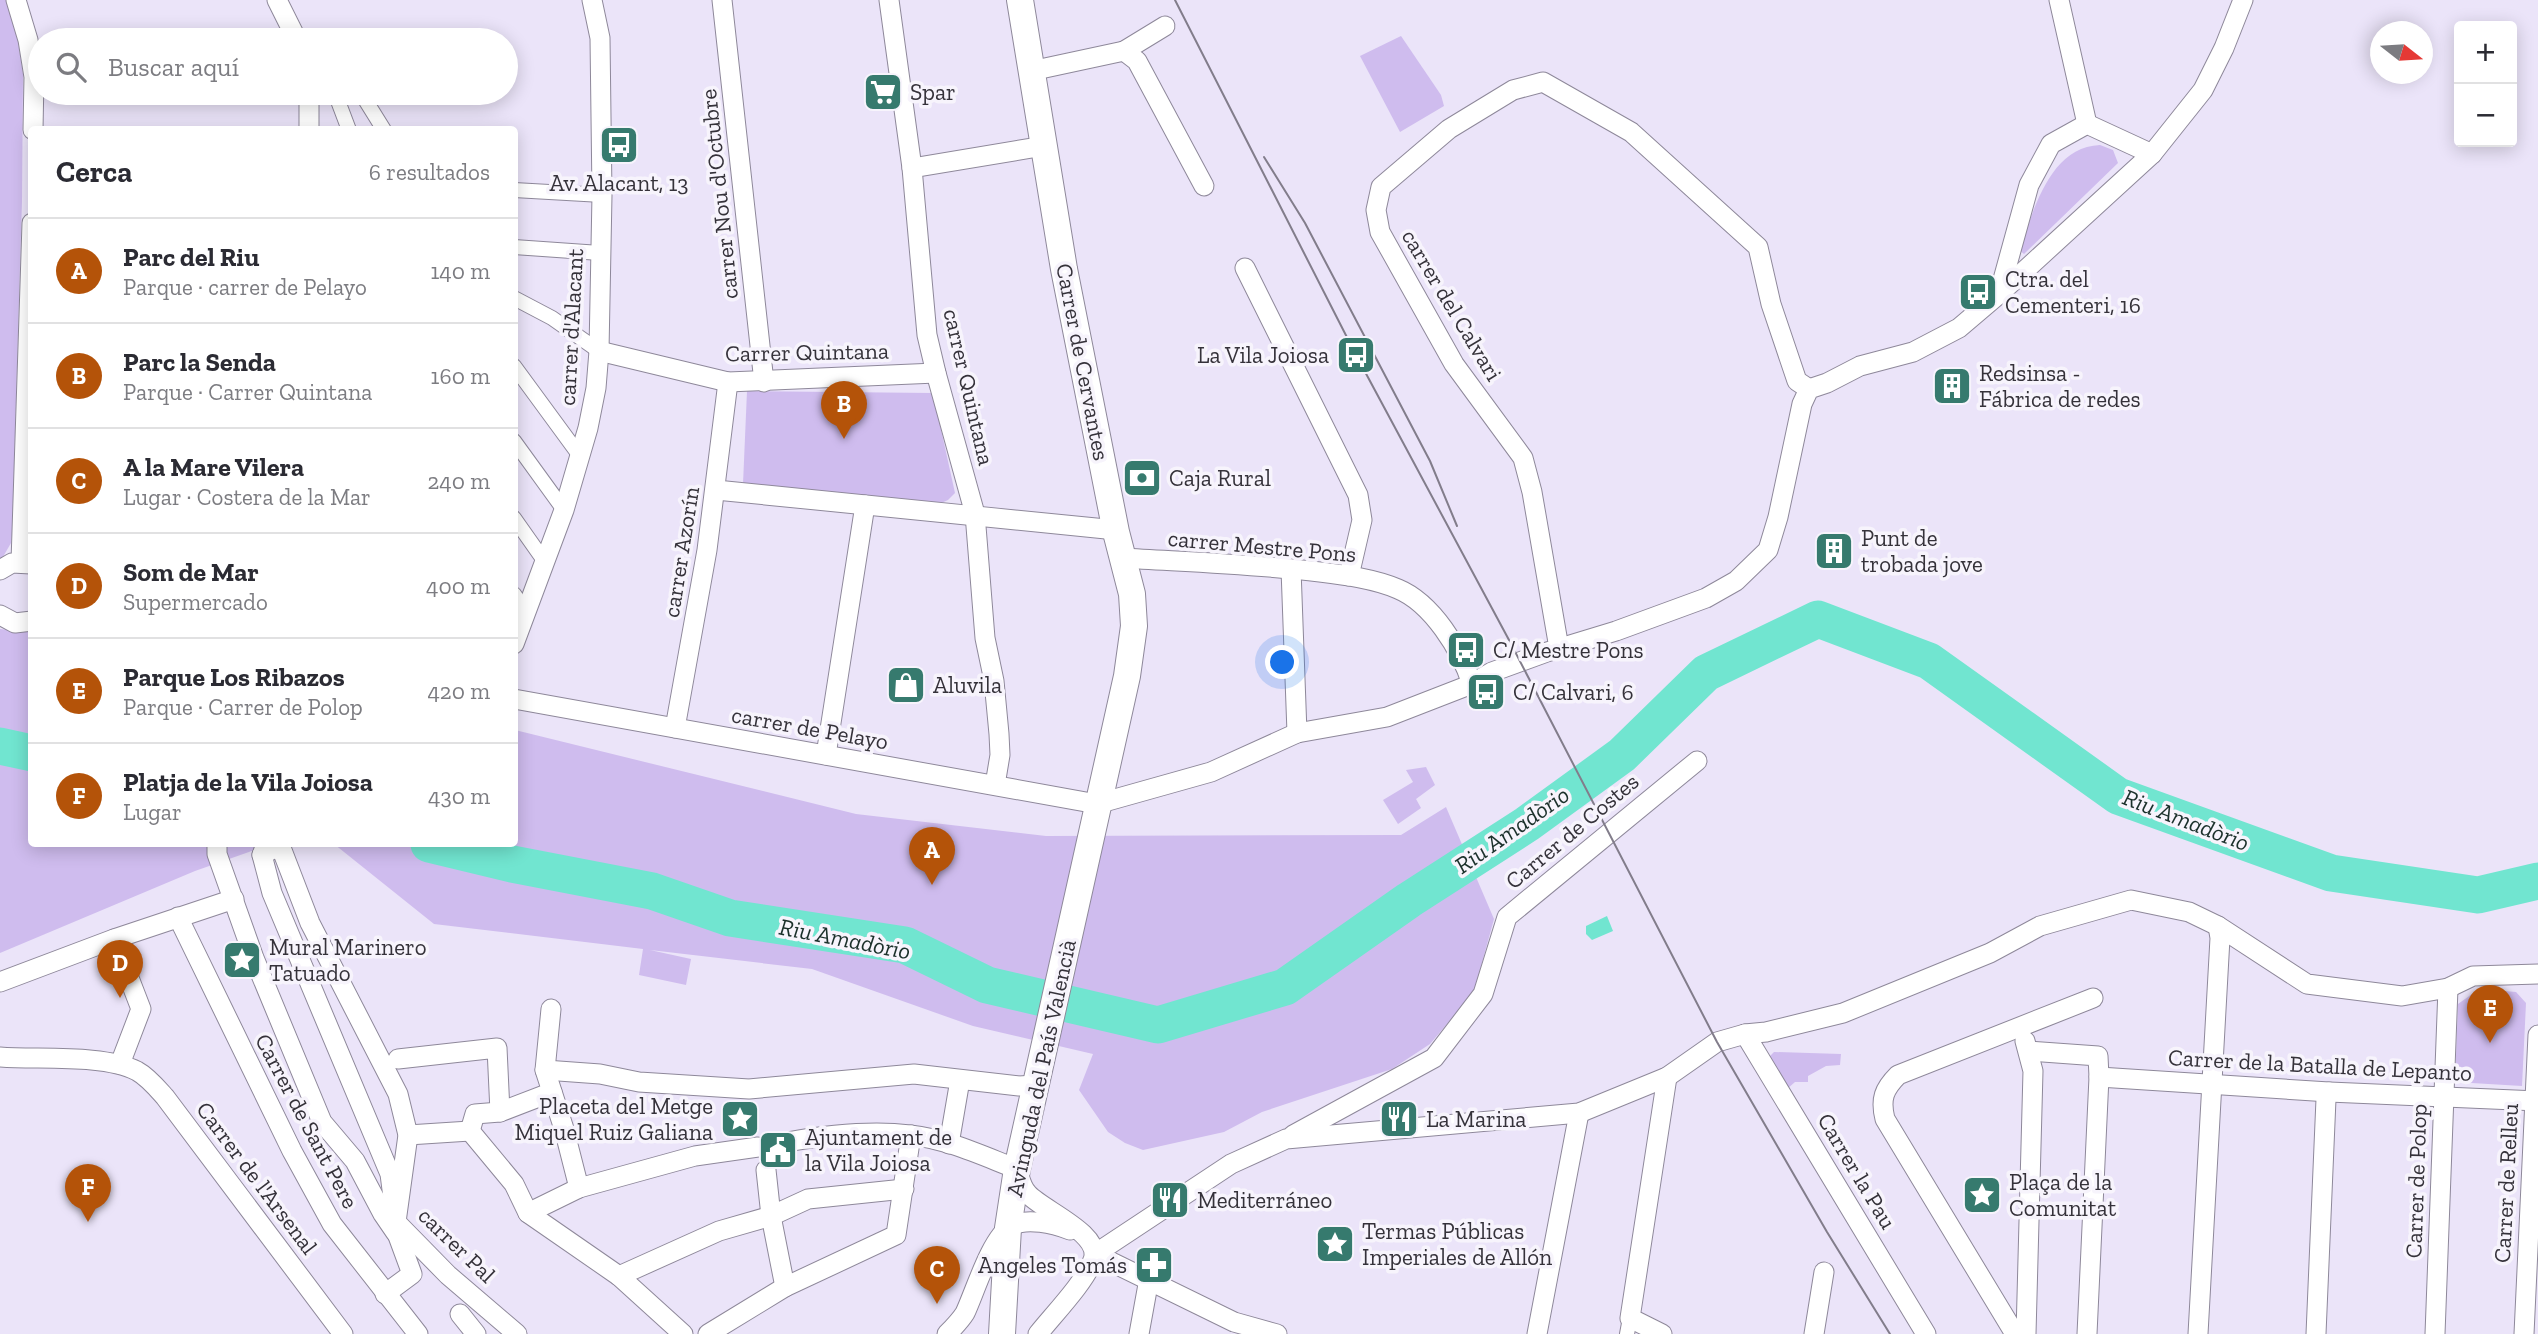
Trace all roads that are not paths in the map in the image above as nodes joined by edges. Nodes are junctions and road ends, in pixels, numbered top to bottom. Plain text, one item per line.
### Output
1 (16, 0) edge
2 (278, 0) edge
3 (592, 0) edge
4 (722, 0) edge
5 (889, 0) edge
6 (1020, 0) edge
7 (2059, 0) edge
8 (2243, 0) edge
9 (1165, 26) dead end
10 (292, 28) edge
11 (28, 40) edge
12 (1124, 51) junction
13 (1031, 71) junction
14 (33, 105) edge
15 (309, 105) edge
16 (342, 105) edge
17 (369, 105) edge
18 (2087, 124) junction
19 (33, 126) edge
20 (309, 126) edge
21 (348, 126) edge
22 (382, 126) edge
23 (1044, 146) junction
24 (2152, 154) junction
25 (912, 168) junction
26 (1204, 186) dead end
27 (518, 190) edge
28 (602, 195) junction
29 (518, 247) edge
30 (600, 253) junction
31 (1245, 268) dead end
32 (1999, 294) junction
33 (518, 300) edge
34 (599, 351) junction
35 (518, 371) edge
36 (936, 373) junction
37 (728, 382) junction
38 (764, 382) junction
39 (1809, 389) junction
40 (518, 447) edge
41 (28, 450) edge
42 (580, 456) junction
43 (716, 490) junction
44 (865, 505) junction
45 (564, 510) junction
46 (975, 514) junction
47 (518, 524) edge
48 (1116, 530) junction
49 (1122, 558) junction
50 (545, 562) junction
51 (26, 563) edge
52 (1291, 569) junction
53 (0, 570) edge
54 (1349, 576) junction
55 (520, 602) edge
56 (0, 615) edge
57 (28, 621) edge
58 (1559, 648) junction
59 (1472, 684) junction
60 (518, 700) edge
61 (675, 728) junction
62 (1297, 733) junction
63 (826, 755) junction
64 (1697, 761) dead end
65 (995, 785) junction
66 (1097, 804) junction
67 (216, 847) edge
68 (281, 847) edge
69 (264, 849) edge
70 (234, 899) junction
71 (178, 916) junction
72 (2218, 926) junction
73 (114, 939) junction
74 (2538, 974) edge
75 (0, 982) edge
76 (2448, 988) junction
77 (2093, 998) dead end
78 (551, 1009) dead end
79 (2020, 1027) junction
80 (1745, 1034) junction
81 (2538, 1035) edge
82 (2029, 1051) junction
83 (0, 1057) edge
84 (398, 1059) dead end
85 (120, 1064) junction
86 (545, 1070) junction
87 (1667, 1077) junction
88 (2099, 1077) junction
89 (960, 1080) junction
90 (1036, 1081) junction
91 (2213, 1084) junction
92 (552, 1092) junction
93 (2329, 1092) junction
94 (2444, 1098) junction
95 (2536, 1101) edge
96 (500, 1112) junction
97 (1579, 1113) junction
98 (470, 1131) junction
99 (408, 1135) junction
100 (911, 1135) junction
101 (1286, 1139) junction
102 (787, 1142) tunnel mouth
103 (949, 1144) junction
104 (758, 1147) tunnel mouth
105 (1017, 1169) junction
106 (766, 1170) dead end
107 (579, 1188) junction
108 (904, 1189) junction
109 (527, 1213) junction
110 (771, 1216) junction
111 (1008, 1228) junction
112 (397, 1229) junction
113 (1085, 1236) junction
114 (1095, 1254) junction
115 (1824, 1272) dead end
116 (619, 1276) junction
117 (1149, 1279) junction
118 (785, 1287) junction
119 (385, 1294) junction
120 (460, 1314) dead end
121 (1628, 1326) edge
122 (1237, 1328) edge
123 (343, 1334) edge
124 (418, 1334) edge
125 (476, 1334) edge
126 (517, 1334) edge
127 (683, 1334) edge
128 (708, 1334) edge
129 (947, 1334) edge
130 (1002, 1334) edge
131 (1038, 1334) edge
132 (1139, 1334) edge
133 (1277, 1334) edge
134 (1537, 1334) edge
135 (1662, 1334) edge
136 (1814, 1334) edge
137 (1926, 1334) edge
138 (2015, 1334) edge
139 (2026, 1334) edge
140 (2087, 1334) edge
141 (2198, 1334) edge
142 (2316, 1334) edge
143 (2435, 1334) edge
144 (2524, 1334) edge

1 - 11 street
2 - 10 street
3 - 28 street, carrer d'Alacant
4 - 38 street, carrer Nou d'Octubre
5 - 25 street, carrer Quintana
6 - 13 main road, Carrer de Cervantes
7 - 18 street
8 - 24 street
9 - 12 street
12 - 13 street
12 - 26 street
13 - 23 main road, Carrer de Cervantes
14 - 19 street
15 - 20 street
16 - 21 street
17 - 22 street
18 - 24 street
18 - 32 street
23 - 25 street
23 - 48 main road, Carrer de Cervantes
24 - 32 street
25 - 36 street, carrer Quintana
27 - 28 street
28 - 30 street, carrer d'Alacant
29 - 30 street
30 - 34 street, carrer d'Alacant
31 - 54 street
32 - 39 street
33 - 34 street
34 - 37 street, Carrer Quintana
34 - 42 street, carrer d'Alacant
35 - 42 street
36 - 38 street, Carrer Quintana
36 - 46 street, carrer Quintana
37 - 38 street, Carrer Quintana
37 - 43 street, carrer Azorín
39 - 58 street
39 - 58 street, carrer del Calvari
40 - 45 street
41 - 51 street
42 - 45 street, carrer d'Alacant
43 - 44 street
43 - 61 street, carrer Azorín
44 - 46 street
44 - 63 street
45 - 50 street, carrer d'Alacant
46 - 48 street
46 - 65 street, carrer Quintana
47 - 50 street
48 - 49 main road, Carrer de Cervantes
49 - 52 street, carrer Mestre Pons
49 - 66 main road, Carrer de Cervantes
50 - 55 street, carrer d'Alacant
51 - 53 street
52 - 54 street, carrer Mestre Pons
52 - 62 street
54 - 59 street, carrer Mestre Pons
56 - 57 street
58 - 59 street
59 - 62 street
60 - 61 street, carrer de Pelayo
61 - 63 street, carrer de Pelayo
62 - 66 street
63 - 65 street, carrer de Pelayo
64 - 101 street, Carrer de Costes
65 - 66 street, carrer de Pelayo
66 - 90 main road, Avinguda del País Valencià
67 - 70 street
68 - 99 street
69 - 112 street
70 - 71 street
70 - 112 street
71 - 73 street
71 - 119 street, Carrer de Sant Pere
72 - 76 street
72 - 80 street
72 - 91 street
73 - 75 street
73 - 85 street
74 - 76 street
76 - 94 street, Carrer de Polop
77 - 79 street
78 - 86 street
79 - 82 street
79 - 138 street
80 - 87 street
80 - 137 street, Carrer la Pau
81 - 95 street, Carrer de Relleu
82 - 88 street
82 - 139 street
83 - 85 street, Carrer de l'Arsenal
84 - 96 street
85 - 123 street, Carrer de l'Arsenal
86 - 89 street
86 - 92 street
87 - 97 street
87 - 121 street
88 - 91 street, Carrer de la Batalla de Lepanto
88 - 140 street
89 - 90 street
89 - 103 street
90 - 105 main road, Avinguda del País Valencià
91 - 93 street, Carrer de la Batalla de Lepanto
91 - 141 street
92 - 96 street
92 - 107 street
93 - 94 street, Carrer de la Batalla de Lepanto
93 - 142 street
94 - 95 street, Carrer de la Batalla de Lepanto
94 - 143 street, Carrer de Polop
95 - 144 street, Carrer de Relleu
96 - 98 street
97 - 101 street
97 - 134 street
98 - 99 street
98 - 109 street
99 - 112 street, carrer Pal
100 - 102 street
100 - 103 street
100 - 108 street
101 - 114 street, Carrer de Costes
103 - 105 street
104 - 107 street
105 - 111 main road, Avinguda del País Valencià
105 - 113 street
106 - 110 street
107 - 109 street
108 - 110 street
108 - 118 street
109 - 116 street
110 - 116 street
110 - 118 street
111 - 113 street
111 - 129 street
111 - 130 main road, Avinguda del País Valencià
112 - 119 street
112 - 126 street, carrer Pal
113 - 114 street
114 - 117 street
114 - 131 street
115 - 136 street
116 - 127 street
117 - 122 street
117 - 132 street
118 - 128 street
119 - 124 street, Carrer de Sant Pere
120 - 125 street
121 - 135 street
122 - 133 street

